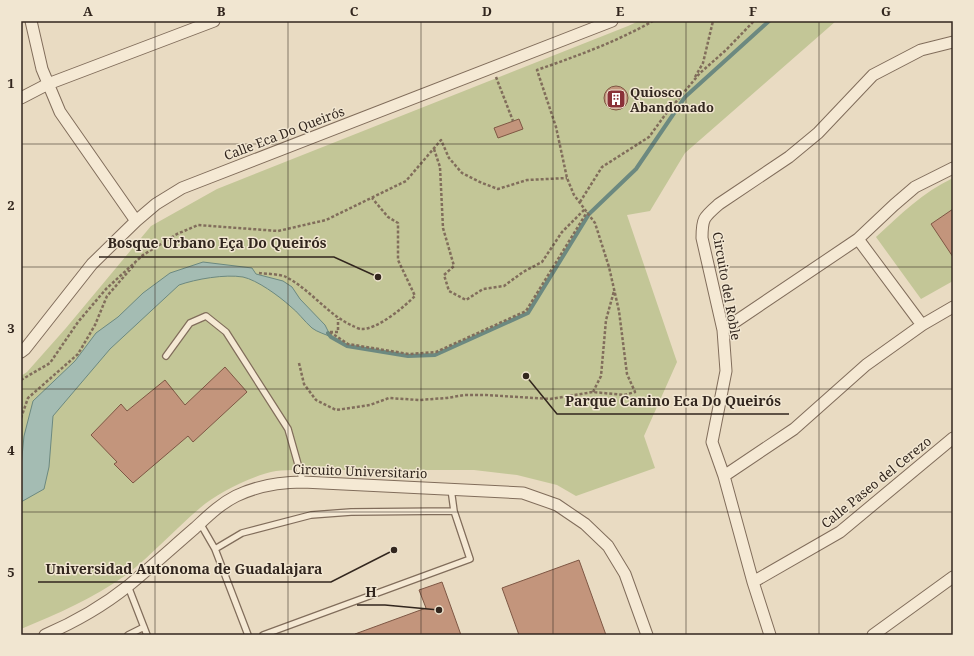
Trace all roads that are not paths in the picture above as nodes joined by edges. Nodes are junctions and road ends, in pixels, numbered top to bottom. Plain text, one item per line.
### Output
1 (31, 21) edge
2 (214, 21) edge
3 (612, 21) edge
4 (953, 42) edge
5 (48, 84) junction
6 (21, 98) edge
7 (953, 168) edge
8 (136, 221) junction
9 (858, 239) junction
10 (953, 307) edge
11 (922, 325) junction
12 (723, 330) junction
13 (21, 352) edge
14 (166, 356) dead end
15 (953, 438) edge
16 (724, 476) junction
17 (304, 482) junction
18 (451, 488) junction
19 (454, 511) junction
20 (200, 523) junction
21 (215, 549) junction
22 (953, 577) edge
23 (753, 582) junction
24 (128, 586) junction
25 (144, 627) junction
26 (45, 635) edge
27 (128, 635) edge
28 (147, 635) edge
29 (248, 635) edge
30 (264, 635) edge
31 (646, 635) edge
32 (770, 635) edge
33 (873, 635) edge

1 - 5 street
2 - 5 street
3 - 8 street, Calle Eca Do Queirós
4 - 12 street, Circuito del Roble
5 - 6 street
5 - 8 street
7 - 9 street
8 - 13 street, Calle Eca Do Queirós
9 - 11 street
9 - 12 street
10 - 11 street
11 - 16 street
12 - 16 street, Circuito del Roble
14 - 17 lane
15 - 23 street, Calle Paseo del Cerezo
16 - 23 street, Circuito del Roble
17 - 18 street, Circuito Universitario
17 - 20 street, Circuito Universitario
18 - 19 lane
18 - 31 street, Circuito Universitario
19 - 21 lane
19 - 30 lane
20 - 21 lane
20 - 24 street, Circuito Universitario
21 - 29 lane
22 - 33 street
23 - 32 street, Circuito del Roble
24 - 25 lane
24 - 26 street, Circuito Universitario
25 - 27 lane
25 - 28 lane

